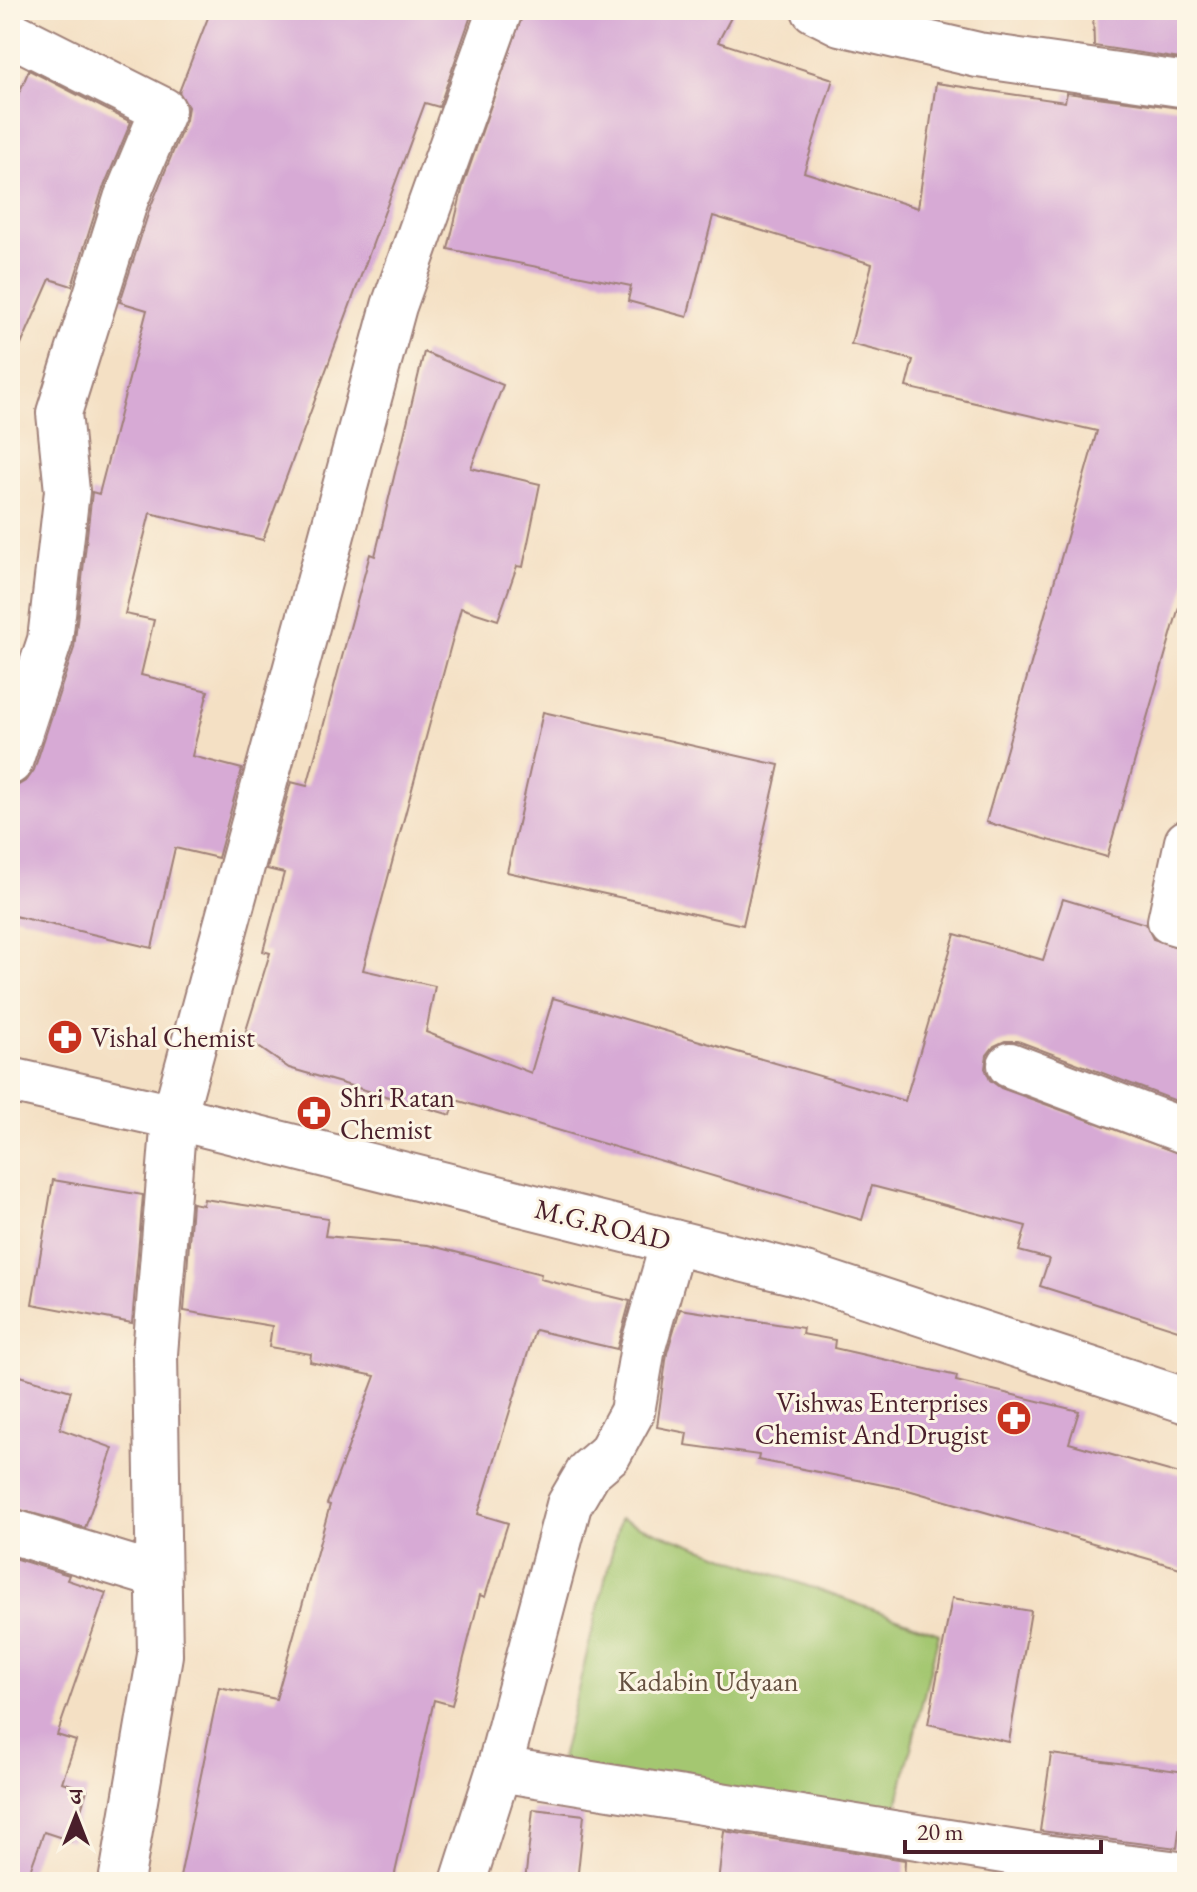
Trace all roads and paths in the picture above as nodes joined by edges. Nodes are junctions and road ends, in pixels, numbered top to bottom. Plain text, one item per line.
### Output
1 (500, 10) edge
2 (814, 10) edge
3 (10, 33) edge
4 (1187, 85) edge
5 (10, 762) edge
6 (1187, 842) edge
7 (1187, 926) edge
8 (1010, 1065) dead end
9 (10, 1080) edge
10 (174, 1117) junction
11 (1187, 1132) edge
12 (673, 1242) junction
13 (1187, 1401) edge
14 (10, 1531) edge
15 (158, 1576) junction
16 (499, 1769) junction
17 (1187, 1875) edge
18 (121, 1882) edge
19 (463, 1882) edge

1 - 10 street
2 - 4 street
3 - 5 street
6 - 7 street
8 - 11 street
9 - 10 street, M.G.ROAD
10 - 12 street, M.G.ROAD
10 - 15 street
12 - 13 street, M.G.ROAD
12 - 16 street
14 - 15 street
15 - 18 street
16 - 17 street
16 - 19 street

